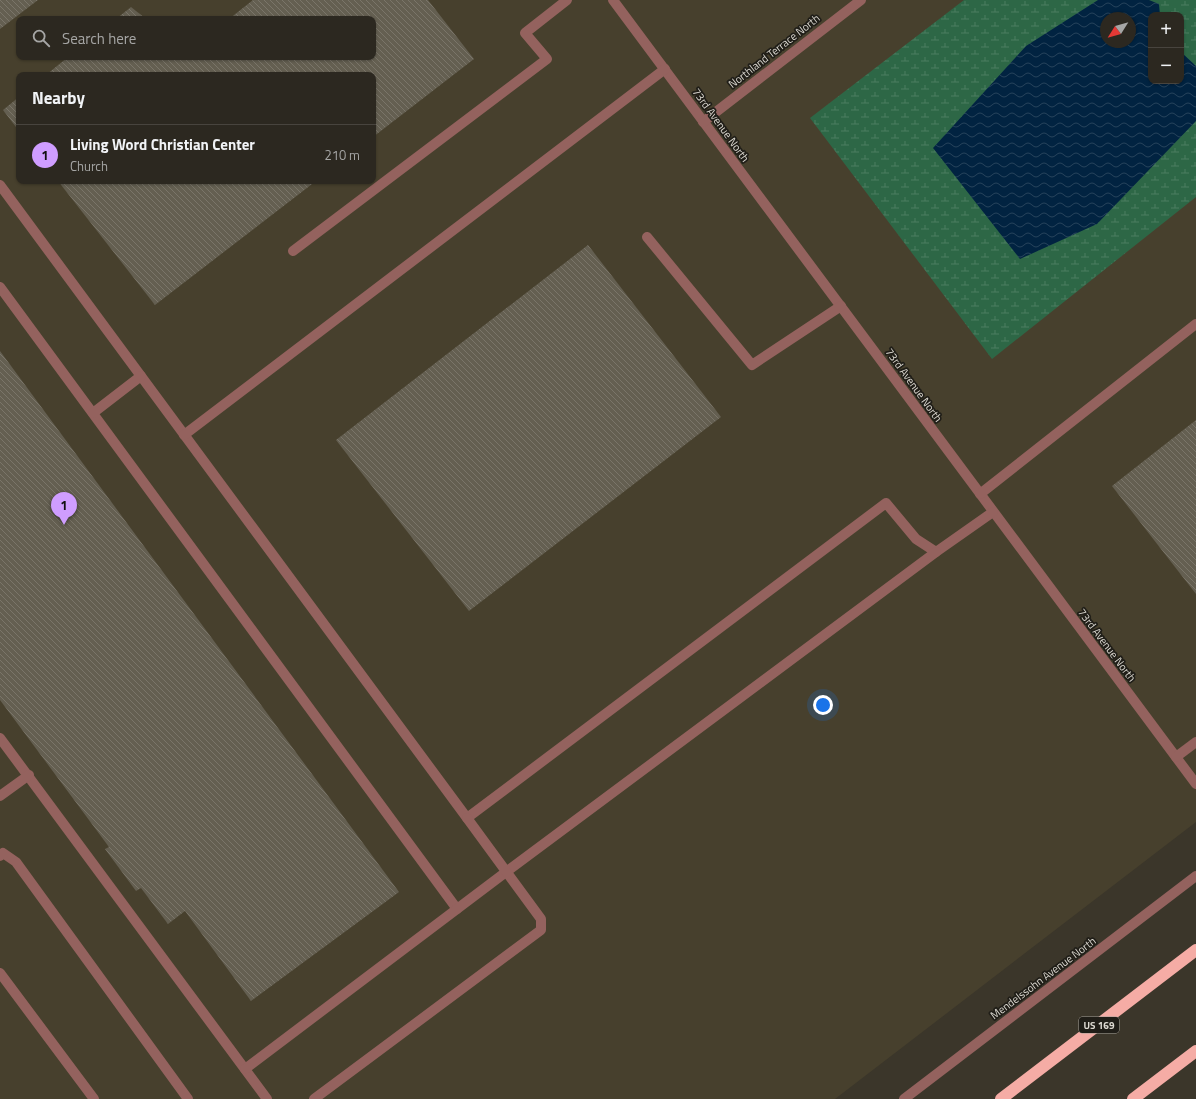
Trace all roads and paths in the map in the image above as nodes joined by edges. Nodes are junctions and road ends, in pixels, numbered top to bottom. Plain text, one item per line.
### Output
1 (566, 0) edge
2 (613, 0) edge
3 (861, 0) edge
4 (664, 69) junction
5 (703, 122) junction
6 (0, 185) edge
7 (647, 237) dead end
8 (293, 251) dead end
9 (0, 287) edge
10 (841, 306) junction
11 (1196, 324) edge
12 (141, 376) junction
13 (93, 413) junction
14 (184, 435) junction
15 (980, 494) junction
16 (993, 512) junction
17 (936, 552) junction
18 (0, 738) edge
19 (1196, 742) edge
20 (1176, 758) junction
21 (29, 775) junction
22 (1196, 784) edge
23 (0, 796) edge
24 (467, 818) junction
25 (1, 852) edge
26 (506, 872) junction
27 (1196, 876) edge
28 (457, 909) junction
29 (1196, 950) edge
30 (0, 973) edge
31 (1196, 1051) edge
32 (245, 1070) junction
33 (94, 1099) edge
34 (188, 1099) edge
35 (267, 1099) edge
36 (314, 1099) edge
37 (904, 1099) edge
38 (1001, 1099) edge
39 (1133, 1099) edge

1 - 8 street
2 - 4 street, 73rd Avenue North
3 - 5 street, Northland Terrace North
4 - 5 street, 73rd Avenue North
4 - 14 street
5 - 10 street, 73rd Avenue North
6 - 12 street
7 - 10 street
9 - 13 street
10 - 15 street, 73rd Avenue North
11 - 15 street
12 - 13 street
12 - 14 street
13 - 28 street
14 - 24 street
15 - 16 street, 73rd Avenue North
16 - 17 street
16 - 20 street, 73rd Avenue North
17 - 24 street
17 - 26 street
18 - 21 street
19 - 20 street
20 - 22 street, 73rd Avenue North
21 - 23 street
21 - 32 street
24 - 26 street
25 - 34 street
26 - 28 street
26 - 36 street
27 - 37 street, Mendelssohn Avenue North
28 - 32 street
29 - 38 highway, US 169
30 - 33 street
31 - 39 highway
32 - 35 street

